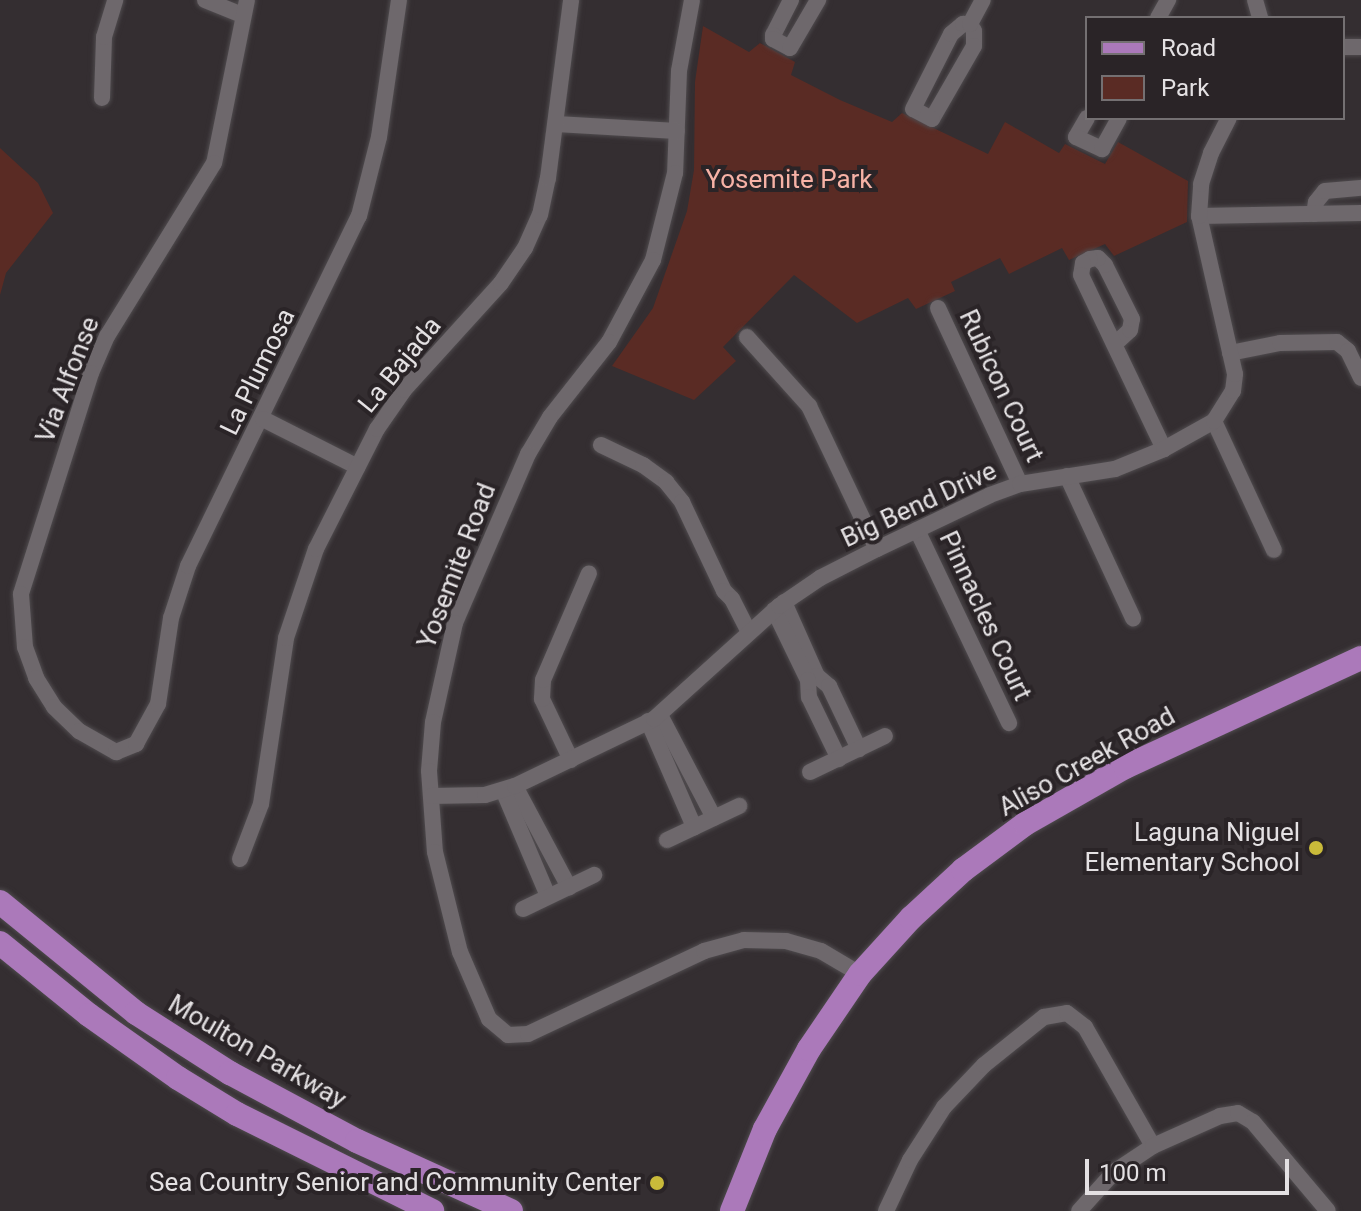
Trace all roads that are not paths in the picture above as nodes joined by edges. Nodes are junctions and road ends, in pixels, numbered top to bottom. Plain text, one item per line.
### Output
1 (115, 0) edge
2 (205, 0) edge
3 (399, 0) edge
4 (571, 0) edge
5 (692, 0) edge
6 (791, 0) edge
7 (818, 0) edge
8 (983, 0) edge
9 (245, 8) edge
10 (970, 24) junction
11 (102, 98) dead end
12 (1086, 120) edge
13 (1118, 120) edge
14 (1228, 120) edge
15 (556, 124) junction
16 (677, 131) junction
17 (1361, 188) edge
18 (1361, 213) edge
19 (1314, 214) junction
20 (1199, 216) junction
21 (938, 308) dead end
22 (747, 337) dead end
23 (1116, 343) junction
24 (1230, 353) junction
25 (1361, 378) edge
26 (263, 419) junction
27 (1214, 421) junction
28 (601, 445) dead end
29 (1164, 449) junction
30 (358, 467) junction
31 (1067, 476) junction
32 (1020, 484) junction
33 (917, 530) junction
34 (877, 549) junction
35 (1274, 550) dead end
36 (589, 573) dead end
37 (779, 606) junction
38 (1133, 618) dead end
39 (745, 636) junction
40 (1361, 658) edge
41 (813, 678) junction
42 (654, 718) junction
43 (1009, 723) dead end
44 (885, 736) dead end
45 (859, 749) junction
46 (126, 751) joint
47 (673, 756) junction
48 (839, 759) junction
49 (571, 760) junction
50 (810, 772) dead end
51 (509, 788) junction
52 (431, 796) junction
53 (739, 806) dead end
54 (714, 818) junction
55 (694, 827) junction
56 (532, 835) junction
57 (667, 840) dead end
58 (240, 859) dead end
59 (594, 875) dead end
60 (569, 887) junction
61 (548, 896) junction
62 (0, 902) edge
63 (523, 909) dead end
64 (0, 943) edge
65 (860, 974) junction
66 (237, 1114) junction
67 (357, 1141) junction
68 (1153, 1146) junction
69 (432, 1211) edge
70 (511, 1211) edge
71 (732, 1211) edge
72 (886, 1211) edge
73 (1079, 1211) edge
74 (1328, 1211) edge

1 - 11 street
2 - 9 street
3 - 26 street, La Plumosa
4 - 15 street, La Bajada
5 - 16 street, Yosemite Road
6 - 7 street
8 - 10 street
9 - 46 street, Via Alfonse
10 - 10 street
12 - 13 street
14 - 20 street
15 - 16 street
15 - 30 street, La Bajada
16 - 52 street, Yosemite Road
17 - 19 street
18 - 19 street
19 - 20 street
20 - 24 street
21 - 32 street, Rubicon Court
22 - 34 street
23 - 23 street
23 - 29 street
24 - 25 street
24 - 27 street
26 - 30 street
26 - 46 street, La Plumosa
27 - 29 street, Big Bend Drive
27 - 35 street
28 - 39 street
29 - 31 street, Big Bend Drive
30 - 58 street, La Bajada
31 - 32 street, Big Bend Drive
31 - 38 street
32 - 33 street, Big Bend Drive
33 - 34 street, Big Bend Drive
33 - 43 street, Pinnacles Court
34 - 37 street, Big Bend Drive
36 - 49 street
37 - 39 street, Big Bend Drive
37 - 41 street
39 - 42 street, Big Bend Drive
40 - 65 main road, Aliso Creek Road
41 - 45 street
41 - 48 street
42 - 47 street
42 - 49 street, Big Bend Drive
44 - 45 street
45 - 48 street
47 - 54 street
47 - 55 street
48 - 50 street
49 - 51 street, Big Bend Drive
51 - 52 street, Big Bend Drive
51 - 56 street
52 - 65 street, Yosemite Road
53 - 54 street
54 - 55 street
55 - 57 street
56 - 60 street
56 - 61 street
59 - 60 street
60 - 61 street
61 - 63 street
62 - 67 main road, Moulton Parkway
64 - 66 main road
65 - 71 main road, Aliso Creek Road
66 - 67 main road
66 - 69 main road
67 - 70 main road, Moulton Parkway
68 - 72 street
68 - 73 street
68 - 74 street

